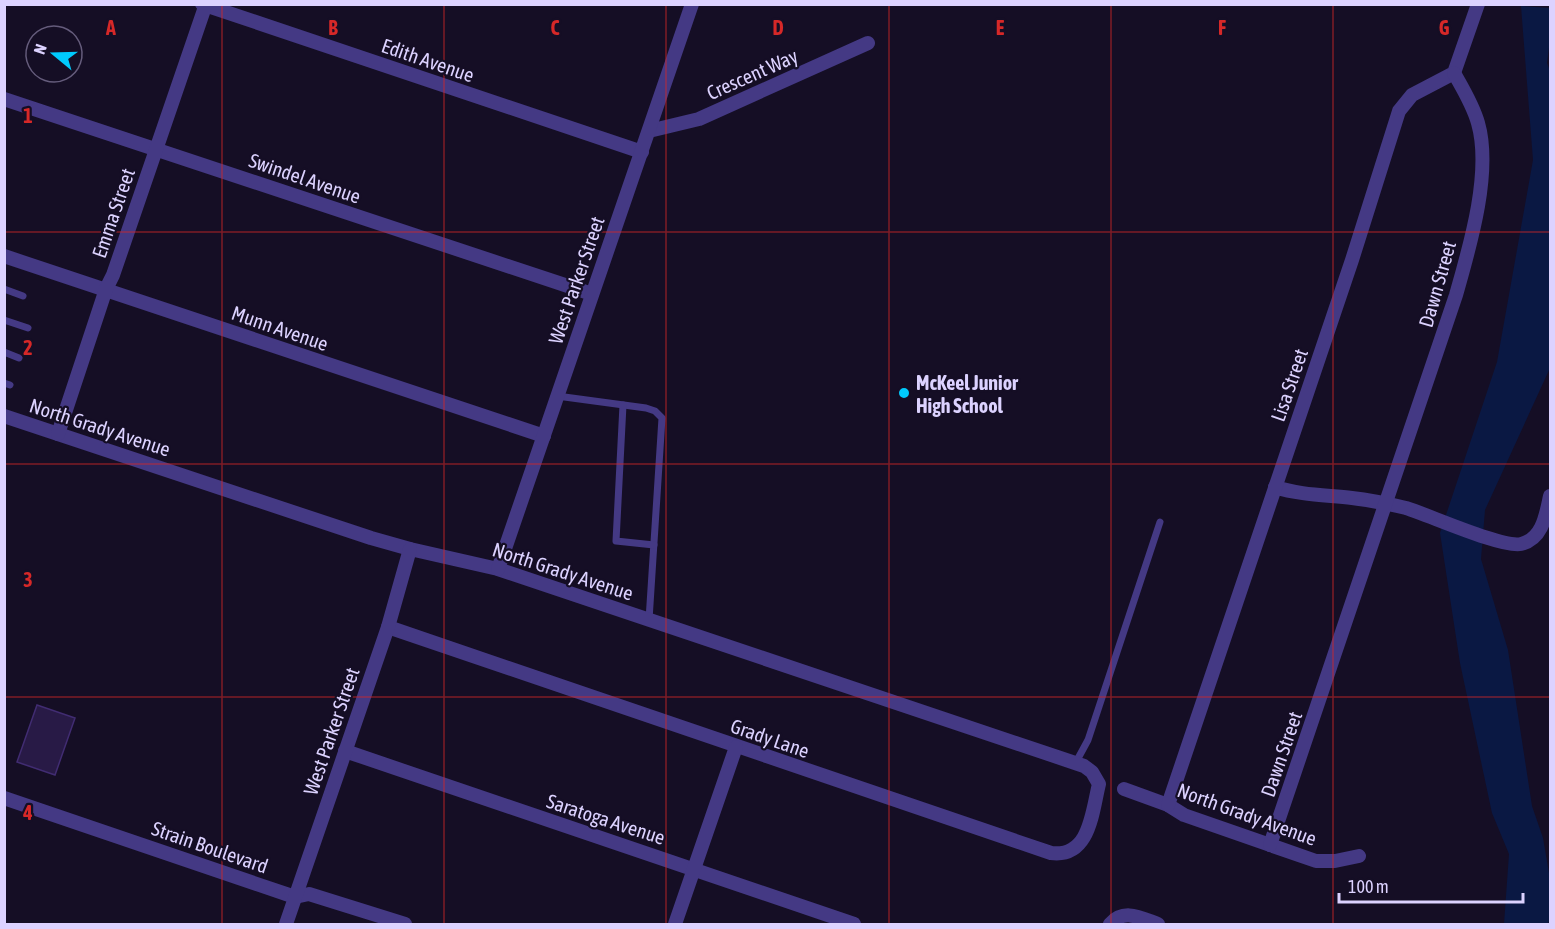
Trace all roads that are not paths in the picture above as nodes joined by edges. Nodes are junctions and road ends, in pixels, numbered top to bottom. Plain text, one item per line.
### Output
1 (1478, 4) edge
2 (205, 5) edge
3 (688, 5) edge
4 (868, 43) dead end
5 (1454, 73) junction
6 (4, 99) edge
7 (649, 131) junction
8 (156, 148) junction
9 (642, 152) junction
10 (4, 256) edge
11 (4, 289) edge
12 (106, 289) junction
13 (592, 294) junction
14 (23, 296) dead end
15 (4, 320) edge
16 (28, 328) dead end
17 (4, 352) edge
18 (19, 357) dead end
19 (557, 396) junction
20 (623, 405) junction
21 (4, 416) edge
22 (58, 434) junction
23 (544, 436) junction
24 (1275, 487) junction
25 (1551, 496) edge
26 (1386, 505) junction
27 (1160, 522) dead end
28 (654, 545) junction
29 (410, 549) junction
30 (498, 569) junction
31 (649, 620) junction
32 (387, 627) junction
33 (736, 747) junction
34 (345, 751) junction
35 (1075, 764) junction
36 (1099, 784) joint
37 (1124, 789) dead end
38 (4, 798) edge
39 (1168, 805) junction
40 (1270, 845) junction
41 (1359, 856) dead end
42 (694, 870) junction
43 (295, 897) junction
44 (1114, 921) edge
45 (286, 924) edge
46 (405, 924) edge
47 (675, 924) edge
48 (854, 924) edge
49 (1158, 924) edge

1 - 5 street
2 - 8 street, Emma Street
2 - 9 street, Edith Avenue
3 - 7 street, West Parker Street
4 - 7 street, Crescent Way
5 - 24 street, Lisa Street
5 - 26 street, Dawn Street
6 - 8 street, Swindel Avenue
7 - 9 street, West Parker Street
8 - 12 street, Emma Street
8 - 13 street, Swindel Avenue
9 - 13 street, West Parker Street
10 - 12 street, Munn Avenue
11 - 14 lane
12 - 22 street, Emma Street
12 - 23 street, Munn Avenue
13 - 19 street, West Parker Street
15 - 16 lane
17 - 18 lane
19 - 20 lane
19 - 23 street, West Parker Street
20 - 28 lane
20 - 28 lane
21 - 22 street, North Grady Avenue
22 - 29 street, North Grady Avenue
23 - 30 street, West Parker Street
24 - 26 street
24 - 39 street, Lisa Street
25 - 26 street
26 - 40 street, Dawn Street
27 - 35 lane
28 - 31 lane
29 - 30 street, North Grady Avenue
29 - 32 street, West Parker Street
30 - 31 street, North Grady Avenue
31 - 35 street, North Grady Avenue
32 - 33 street, Grady Lane
32 - 34 street, West Parker Street
33 - 36 street, Grady Lane
33 - 42 street
34 - 42 street, Saratoga Avenue
34 - 43 street, West Parker Street
35 - 36 street, North Grady Avenue
37 - 39 street, North Grady Avenue
38 - 43 street, Strain Boulevard
39 - 40 street, North Grady Avenue
40 - 41 street, North Grady Avenue
42 - 47 street
42 - 48 street, Saratoga Avenue
43 - 45 street, West Parker Street
43 - 46 street, Strain Boulevard
44 - 49 street

